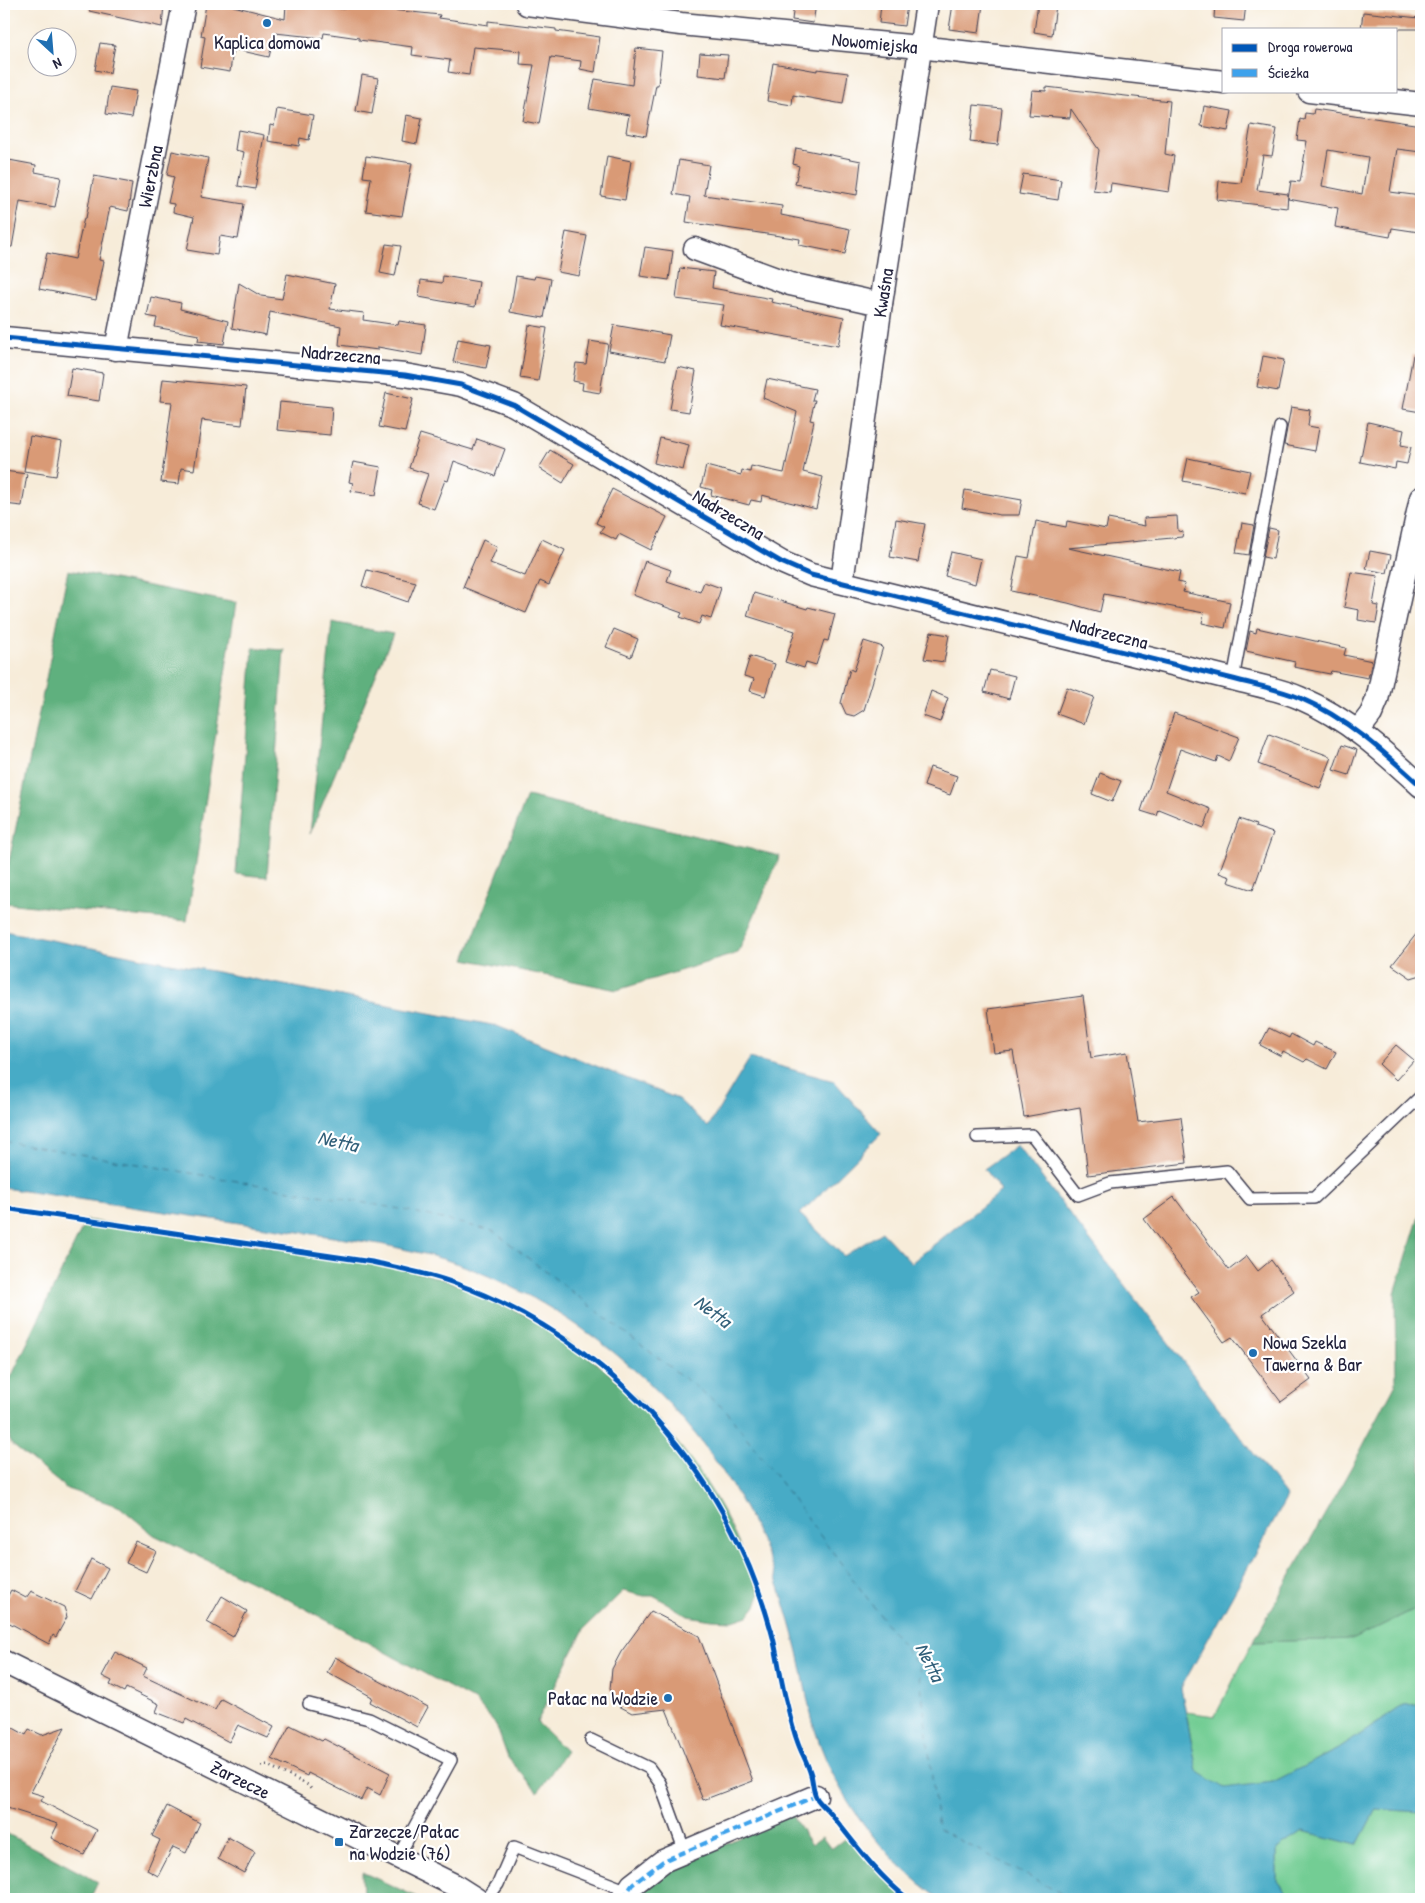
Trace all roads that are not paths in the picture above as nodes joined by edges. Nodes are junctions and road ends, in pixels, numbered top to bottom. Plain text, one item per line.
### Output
1 (184, 4) edge
2 (527, 4) edge
3 (926, 4) edge
4 (919, 47) junction
5 (1222, 82) edge
6 (1318, 92) edge
7 (1421, 104) edge
8 (696, 249) dead end
9 (881, 304) junction
10 (4, 338) edge
11 (116, 349) junction
12 (1280, 426) dead end
13 (1421, 498) edge
14 (842, 582) junction
15 (1233, 679) junction
16 (1358, 731) junction
17 (1421, 786) edge
18 (1421, 1096) edge
19 (977, 1137) dead end
20 (4, 1662) edge
21 (309, 1704) dead end
22 (591, 1740) dead end
23 (816, 1796) dead end
24 (685, 1852) junction
25 (398, 1858) junction
26 (626, 1895) edge
27 (476, 1899) edge
28 (487, 1899) edge

1 - 11 street, Wierzbna
2 - 4 street, Nowomiejska
3 - 4 street, Kwaśna
4 - 5 street, Nowomiejska
4 - 9 street, Kwaśna
6 - 7 street
8 - 9 street
9 - 14 street, Kwaśna
10 - 11 street, Nadrzeczna
11 - 14 street, Nadrzeczna
12 - 15 lane
13 - 16 street
14 - 15 street, Nadrzeczna
15 - 16 street, Nadrzeczna
16 - 17 street, Nadrzeczna
18 - 19 lane
20 - 25 street, Zarzecze
21 - 25 lane
22 - 24 lane
23 - 24 street
24 - 26 street
25 - 27 street, Zarzecze
26 - 28 lane

